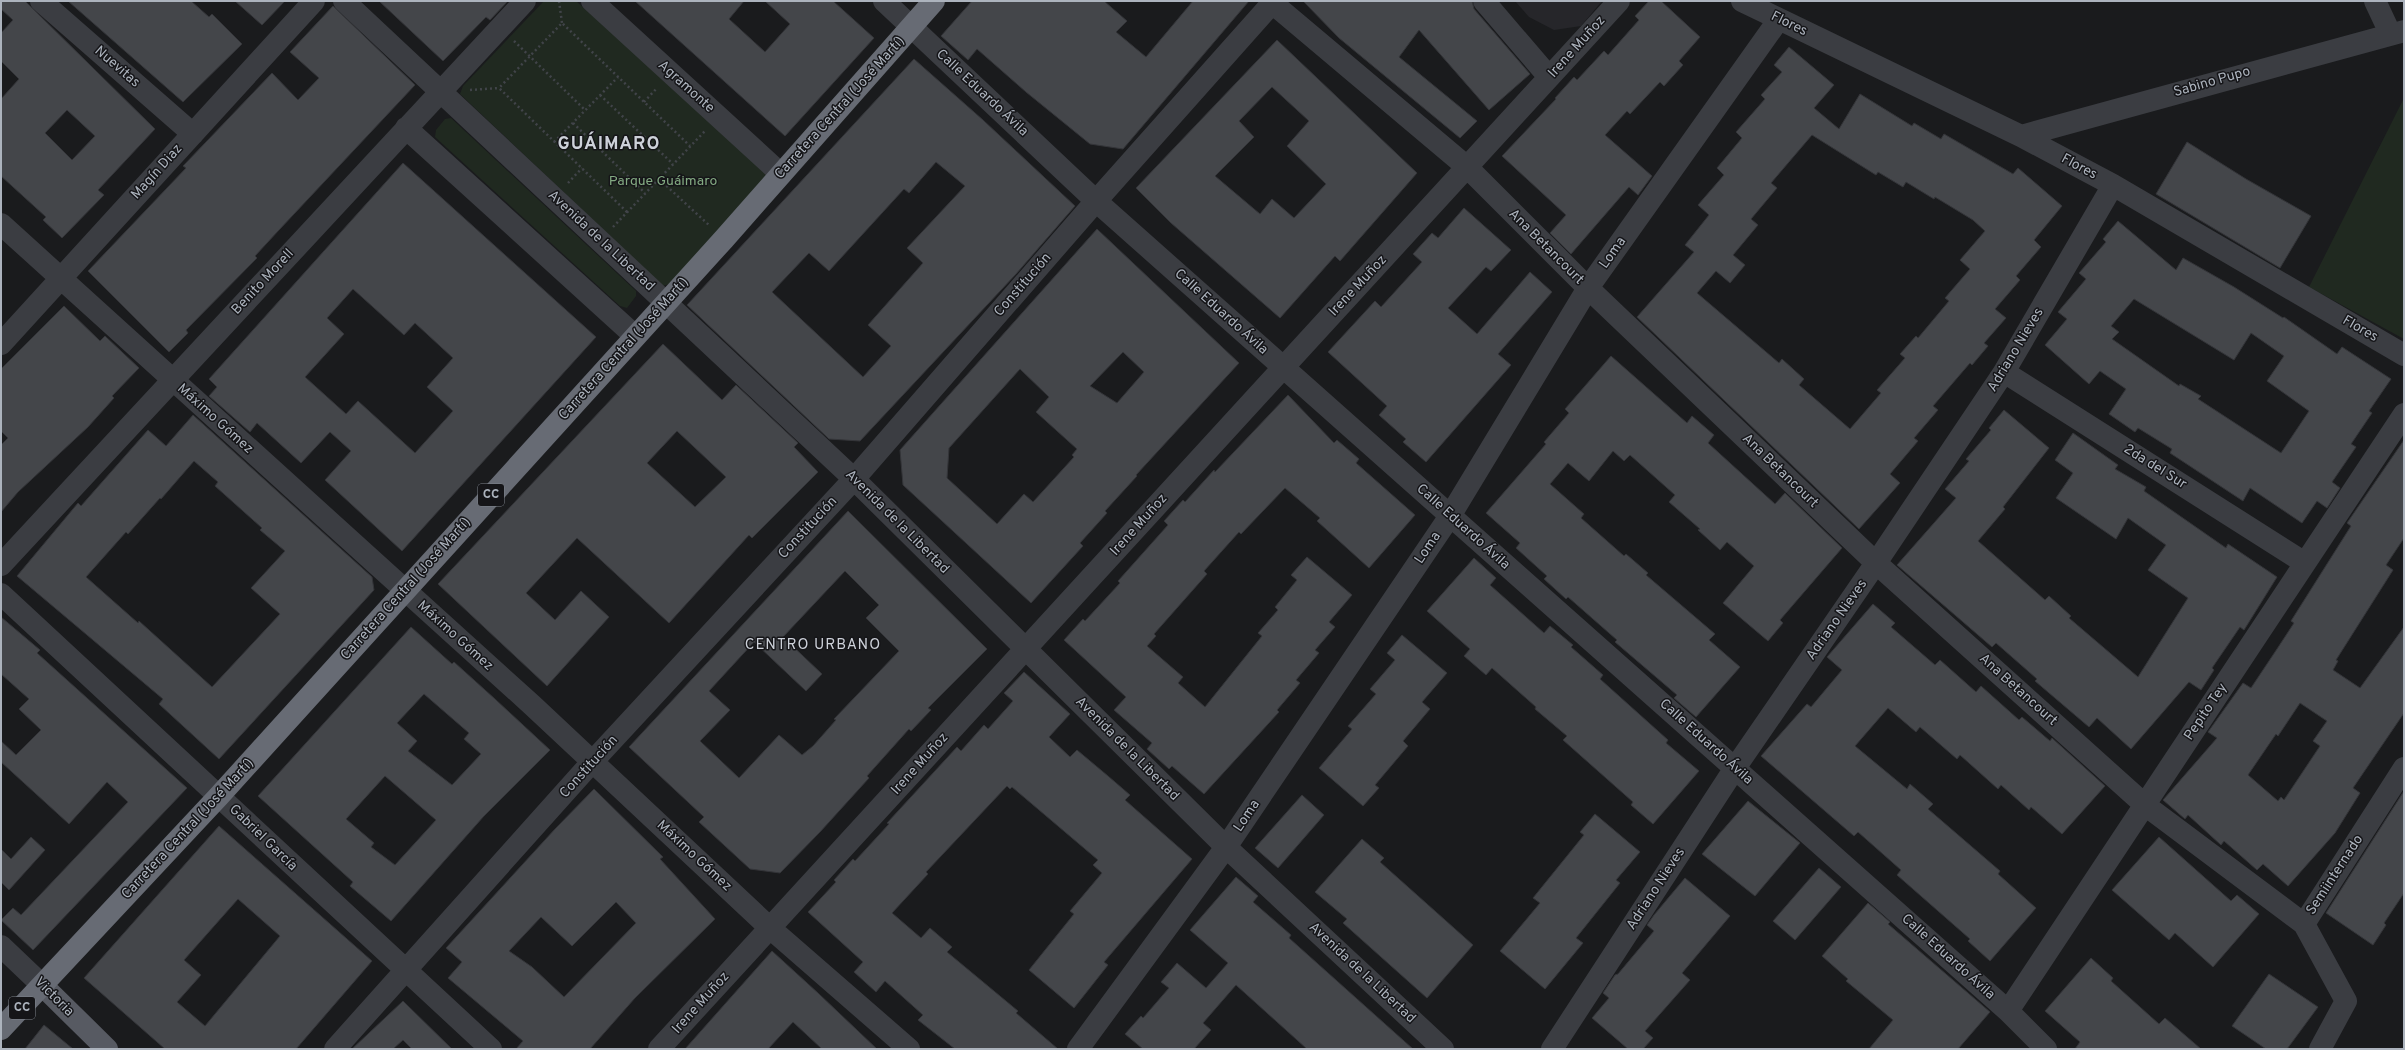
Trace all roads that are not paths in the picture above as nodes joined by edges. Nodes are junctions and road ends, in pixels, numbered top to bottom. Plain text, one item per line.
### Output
1 (41, 1) edge
2 (314, 1) edge
3 (344, 1) edge
4 (525, 1) edge
5 (884, 1) edge
6 (934, 1) edge
7 (1484, 1) edge
8 (1619, 1) edge
9 (1742, 1) edge
10 (2375, 1) edge
11 (595, 2) edge
12 (1272, 2) edge
13 (1778, 19) junction
14 (912, 27) junction
15 (2397, 32) edge
16 (1549, 77) junction
17 (440, 92) junction
18 (406, 128) junction
19 (193, 134) junction
20 (2021, 136) junction
21 (1467, 167) junction
22 (782, 174) junction
23 (2113, 185) junction
24 (1096, 201) junction
25 (1, 224) edge
26 (61, 278) junction
27 (1588, 288) junction
28 (666, 301) junction
29 (635, 336) junction
30 (1, 344) edge
31 (2404, 355) edge
32 (1283, 367) junction
33 (2004, 372) junction
34 (172, 380) junction
35 (2404, 414) edge
36 (854, 479) junction
37 (1450, 516) junction
38 (1876, 563) junction
39 (2305, 563) junction
40 (1, 565) edge
41 (405, 590) junction
42 (1, 594) edge
43 (1026, 649) junction
44 (593, 761) junction
45 (1735, 768) junction
46 (2404, 768) edge
47 (219, 796) junction
48 (2145, 805) junction
49 (1226, 847) junction
50 (2304, 924) junction
51 (770, 928) junction
52 (1, 946) edge
53 (406, 970) junction
54 (43, 986) junction
55 (2008, 1011) junction
56 (1, 1029) edge
57 (107, 1049) edge
58 (335, 1049) edge
59 (491, 1049) edge
60 (659, 1049) edge
61 (909, 1049) edge
62 (1078, 1049) edge
63 (1443, 1049) edge
64 (1552, 1049) edge
65 (2046, 1049) edge
66 (2320, 1049) edge

1 - 19 street, Nuevitas
2 - 19 street, Magín Diaz
3 - 17 street, Avenida de la Libertad
4 - 17 street, Benito Morell
5 - 14 street, Calle Eduardo Ávila
6 - 14 highway, Carretera Central (José Martí) / CC
7 - 16 street
8 - 16 street, Irene Muñoz
9 - 13 street, Flores
10 - 15 street
11 - 22 street, Agramonte
12 - 21 street, Ana Betancourt
12 - 24 street, Constitución
13 - 20 street, Flores
13 - 27 street, Loma
14 - 22 highway, Carretera Central (José Martí) / CC
14 - 24 street, Calle Eduardo Ávila
15 - 20 street, Sabino Pupo
16 - 21 street, Irene Muñoz
17 - 18 street, Benito Morell
17 - 28 street, Avenida de la Libertad
18 - 29 street
18 - 34 street, Benito Morell
19 - 26 street, Magín Diaz
20 - 23 street, Flores
21 - 27 street, Ana Betancourt
21 - 32 street, Irene Muñoz
22 - 28 highway, Carretera Central (José Martí) / CC
23 - 31 street, Flores
23 - 33 street, Adriano Nieves
24 - 32 street, Calle Eduardo Ávila
24 - 36 street, Constitución
25 - 26 street, Máximo Gómez
26 - 30 street, Magín Diaz
26 - 34 street, Máximo Gómez
27 - 37 street, Loma
27 - 38 street, Ana Betancourt
28 - 29 highway, Carretera Central (José Martí) / CC
28 - 36 street, Avenida de la Libertad
29 - 41 highway, Carretera Central (José Martí) / CC
32 - 37 street, Calle Eduardo Ávila
32 - 43 street, Irene Muñoz
33 - 38 street, Adriano Nieves
33 - 39 street, 2da del Sur
34 - 40 street, Benito Morell
34 - 41 street, Máximo Gómez
35 - 39 street, Pepito Tey
36 - 43 street, Avenida de la Libertad
36 - 44 street, Constitución
37 - 45 street, Calle Eduardo Ávila
37 - 49 street, Loma
38 - 45 street, Adriano Nieves
38 - 48 street, Ana Betancourt
39 - 48 street, Pepito Tey
41 - 44 street, Máximo Gómez
41 - 47 highway, Carretera Central (José Martí) / CC
42 - 47 street, Gabriel García
43 - 49 street, Avenida de la Libertad
43 - 51 street, Irene Muñoz
44 - 51 street, Máximo Gómez
44 - 53 street, Constitución
45 - 55 street, Calle Eduardo Ávila
45 - 64 street, Adriano Nieves
46 - 50 street, Semiinternado
47 - 53 street, Gabriel García
47 - 54 highway, Carretera Central (José Martí) / CC
48 - 50 street, Ana Betancourt
48 - 55 street, Pepito Tey
49 - 62 street, Loma
49 - 63 street, Avenida de la Libertad
50 - 66 street, Semiinternado
51 - 60 street, Irene Muñoz
51 - 61 street, Máximo Gómez
52 - 54 street, Victoria
53 - 58 street, Constitución
53 - 59 street, Gabriel García
54 - 56 highway, Carretera Central (José Martí) / CC
54 - 57 main road, Victoria
55 - 65 street, Calle Eduardo Ávila

